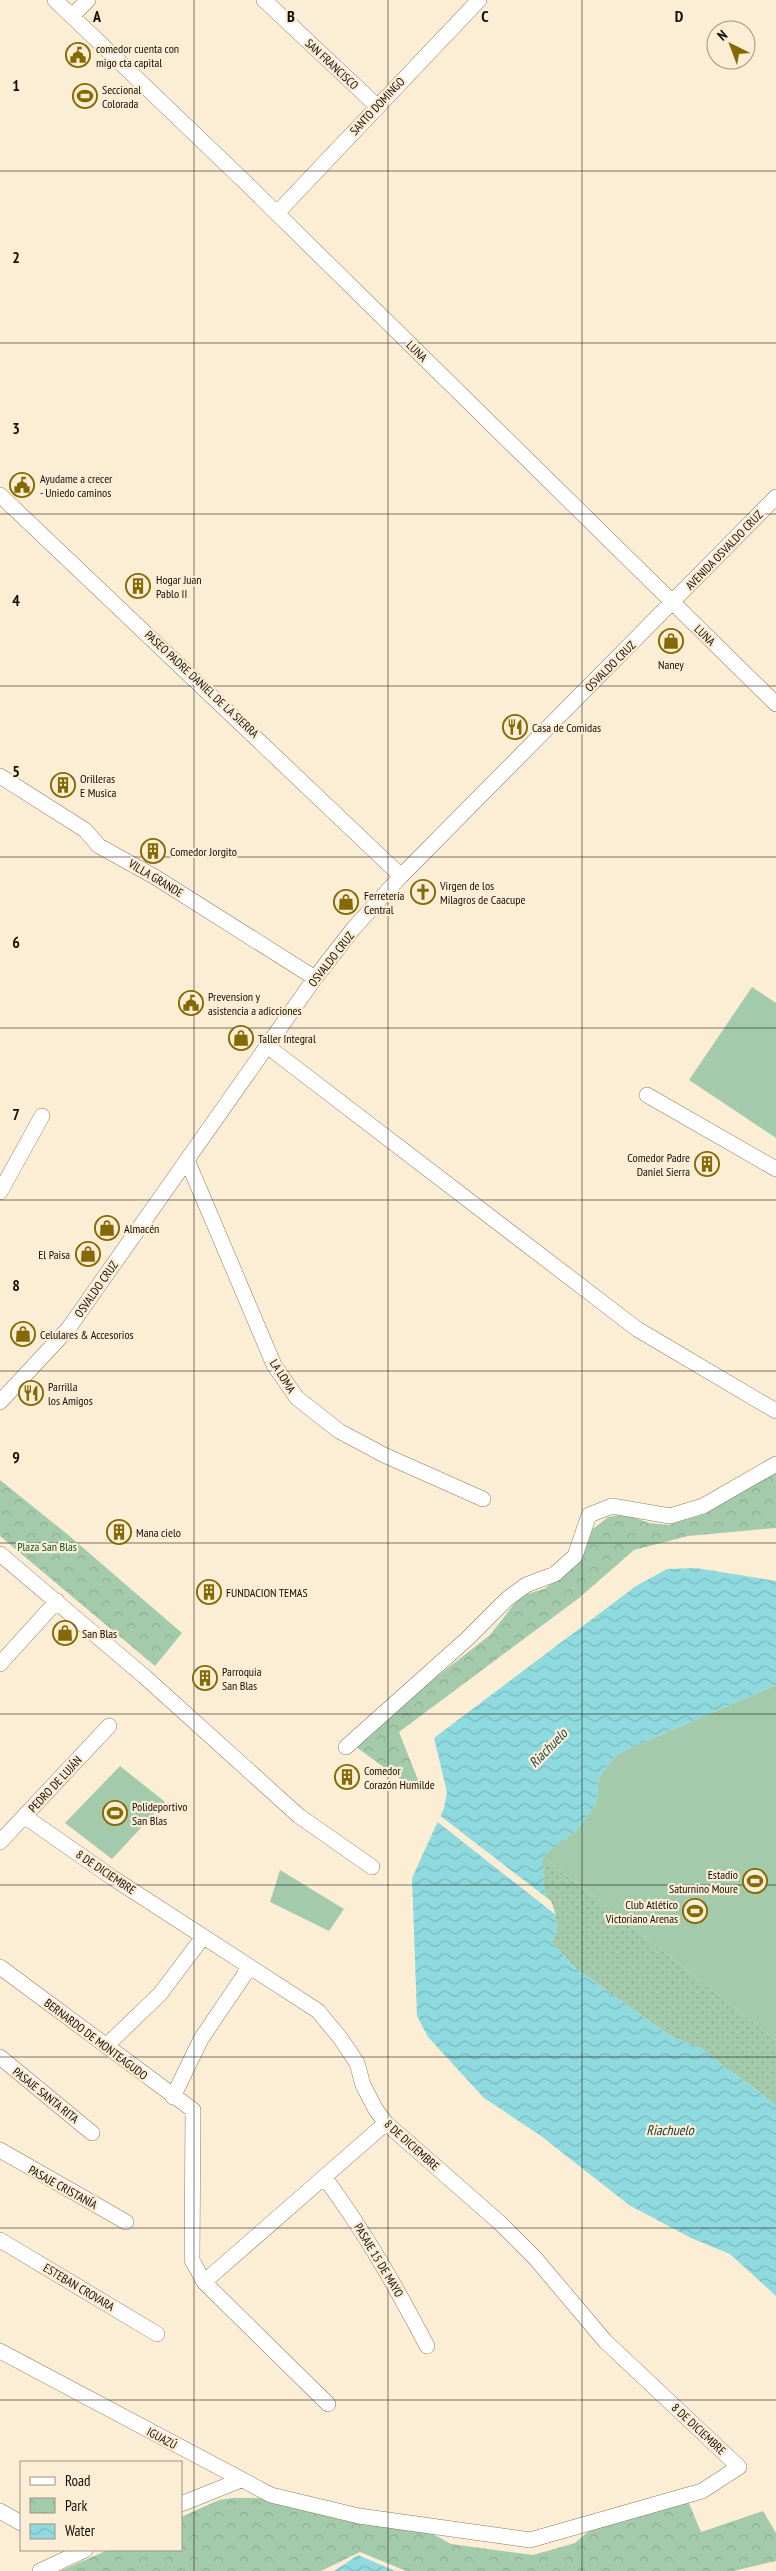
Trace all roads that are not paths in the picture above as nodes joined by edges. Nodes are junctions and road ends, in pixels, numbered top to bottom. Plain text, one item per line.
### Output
1 (55, 0) edge
2 (88, 0) edge
3 (264, 0) edge
4 (474, 2) edge
5 (72, 16) junction
6 (377, 106) junction
7 (277, 213) junction
8 (0, 495) edge
9 (776, 497) edge
10 (673, 603) junction
11 (776, 704) edge
12 (0, 776) edge
13 (401, 876) junction
14 (315, 978) junction
15 (267, 1046) junction
16 (647, 1096) dead end
17 (42, 1116) dead end
18 (187, 1160) junction
19 (776, 1168) edge
20 (0, 1192) edge
21 (0, 1402) edge
22 (776, 1410) edge
23 (776, 1464) edge
24 (482, 1499) dead end
25 (0, 1554) edge
26 (58, 1602) junction
27 (0, 1664) edge
28 (109, 1726) dead end
29 (346, 1746) dead end
30 (24, 1816) junction
31 (0, 1842) edge
32 (372, 1867) dead end
33 (203, 1937) junction
34 (0, 1968) edge
35 (250, 1968) junction
36 (106, 2046) junction
37 (0, 2057) edge
38 (173, 2097) junction
39 (386, 2123) junction
40 (92, 2133) dead end
41 (0, 2150) edge
42 (325, 2178) junction
43 (126, 2222) dead end
44 (0, 2240) edge
45 (204, 2282) junction
46 (157, 2334) dead end
47 (427, 2346) dead end
48 (0, 2351) edge
49 (328, 2404) dead end
50 (738, 2466) joint
51 (241, 2480) junction
52 (182, 2504) edge
53 (0, 2511) edge
54 (20, 2522) edge
55 (77, 2551) edge
56 (40, 2571) edge

1 - 5 street, LUNA
2 - 5 street
3 - 6 street, SAN FRANCISCO
4 - 6 street, SANTO DOMINGO
5 - 7 street, LUNA
6 - 7 street, SANTO DOMINGO
7 - 10 street, LUNA
8 - 13 street, PASEO PADRE DANIEL DE LA SIERRA
9 - 10 street, AVENIDA OSVALDO CRUZ
10 - 11 street, LUNA
10 - 13 street, OSVALDO CRUZ
12 - 14 street, VILLA GRANDE
13 - 14 street, OSVALDO CRUZ
14 - 15 street, OSVALDO CRUZ
15 - 18 street, OSVALDO CRUZ
15 - 22 street
16 - 19 street
17 - 20 street
18 - 21 street, OSVALDO CRUZ
18 - 24 street, LA LOMA
23 - 29 street
25 - 26 street
26 - 27 street
26 - 32 street
28 - 30 street, PEDRO DE LUJÁN
30 - 31 street, PEDRO DE LUJÁN
30 - 33 street, 8 DE DICIEMBRE
33 - 35 street, 8 DE DICIEMBRE
33 - 36 street
34 - 36 street, BERNARDO DE MONTEAGUDO
35 - 38 street
35 - 39 street, 8 DE DICIEMBRE
36 - 38 street, BERNARDO DE MONTEAGUDO
37 - 40 street, PASAJE SANTA RITA
38 - 45 street, BERNARDO DE MONTEAGUDO
39 - 42 street
39 - 50 street, 8 DE DICIEMBRE
41 - 43 street, PASAJE CRISTANÍA
42 - 45 street
42 - 47 street, PASAJE 15 DE MAYO
44 - 46 street, ESTEBAN CROVARA
45 - 49 street
48 - 51 street, IGUAZÚ
50 - 51 street, IGUAZÚ
51 - 52 street
53 - 54 street
55 - 56 street

